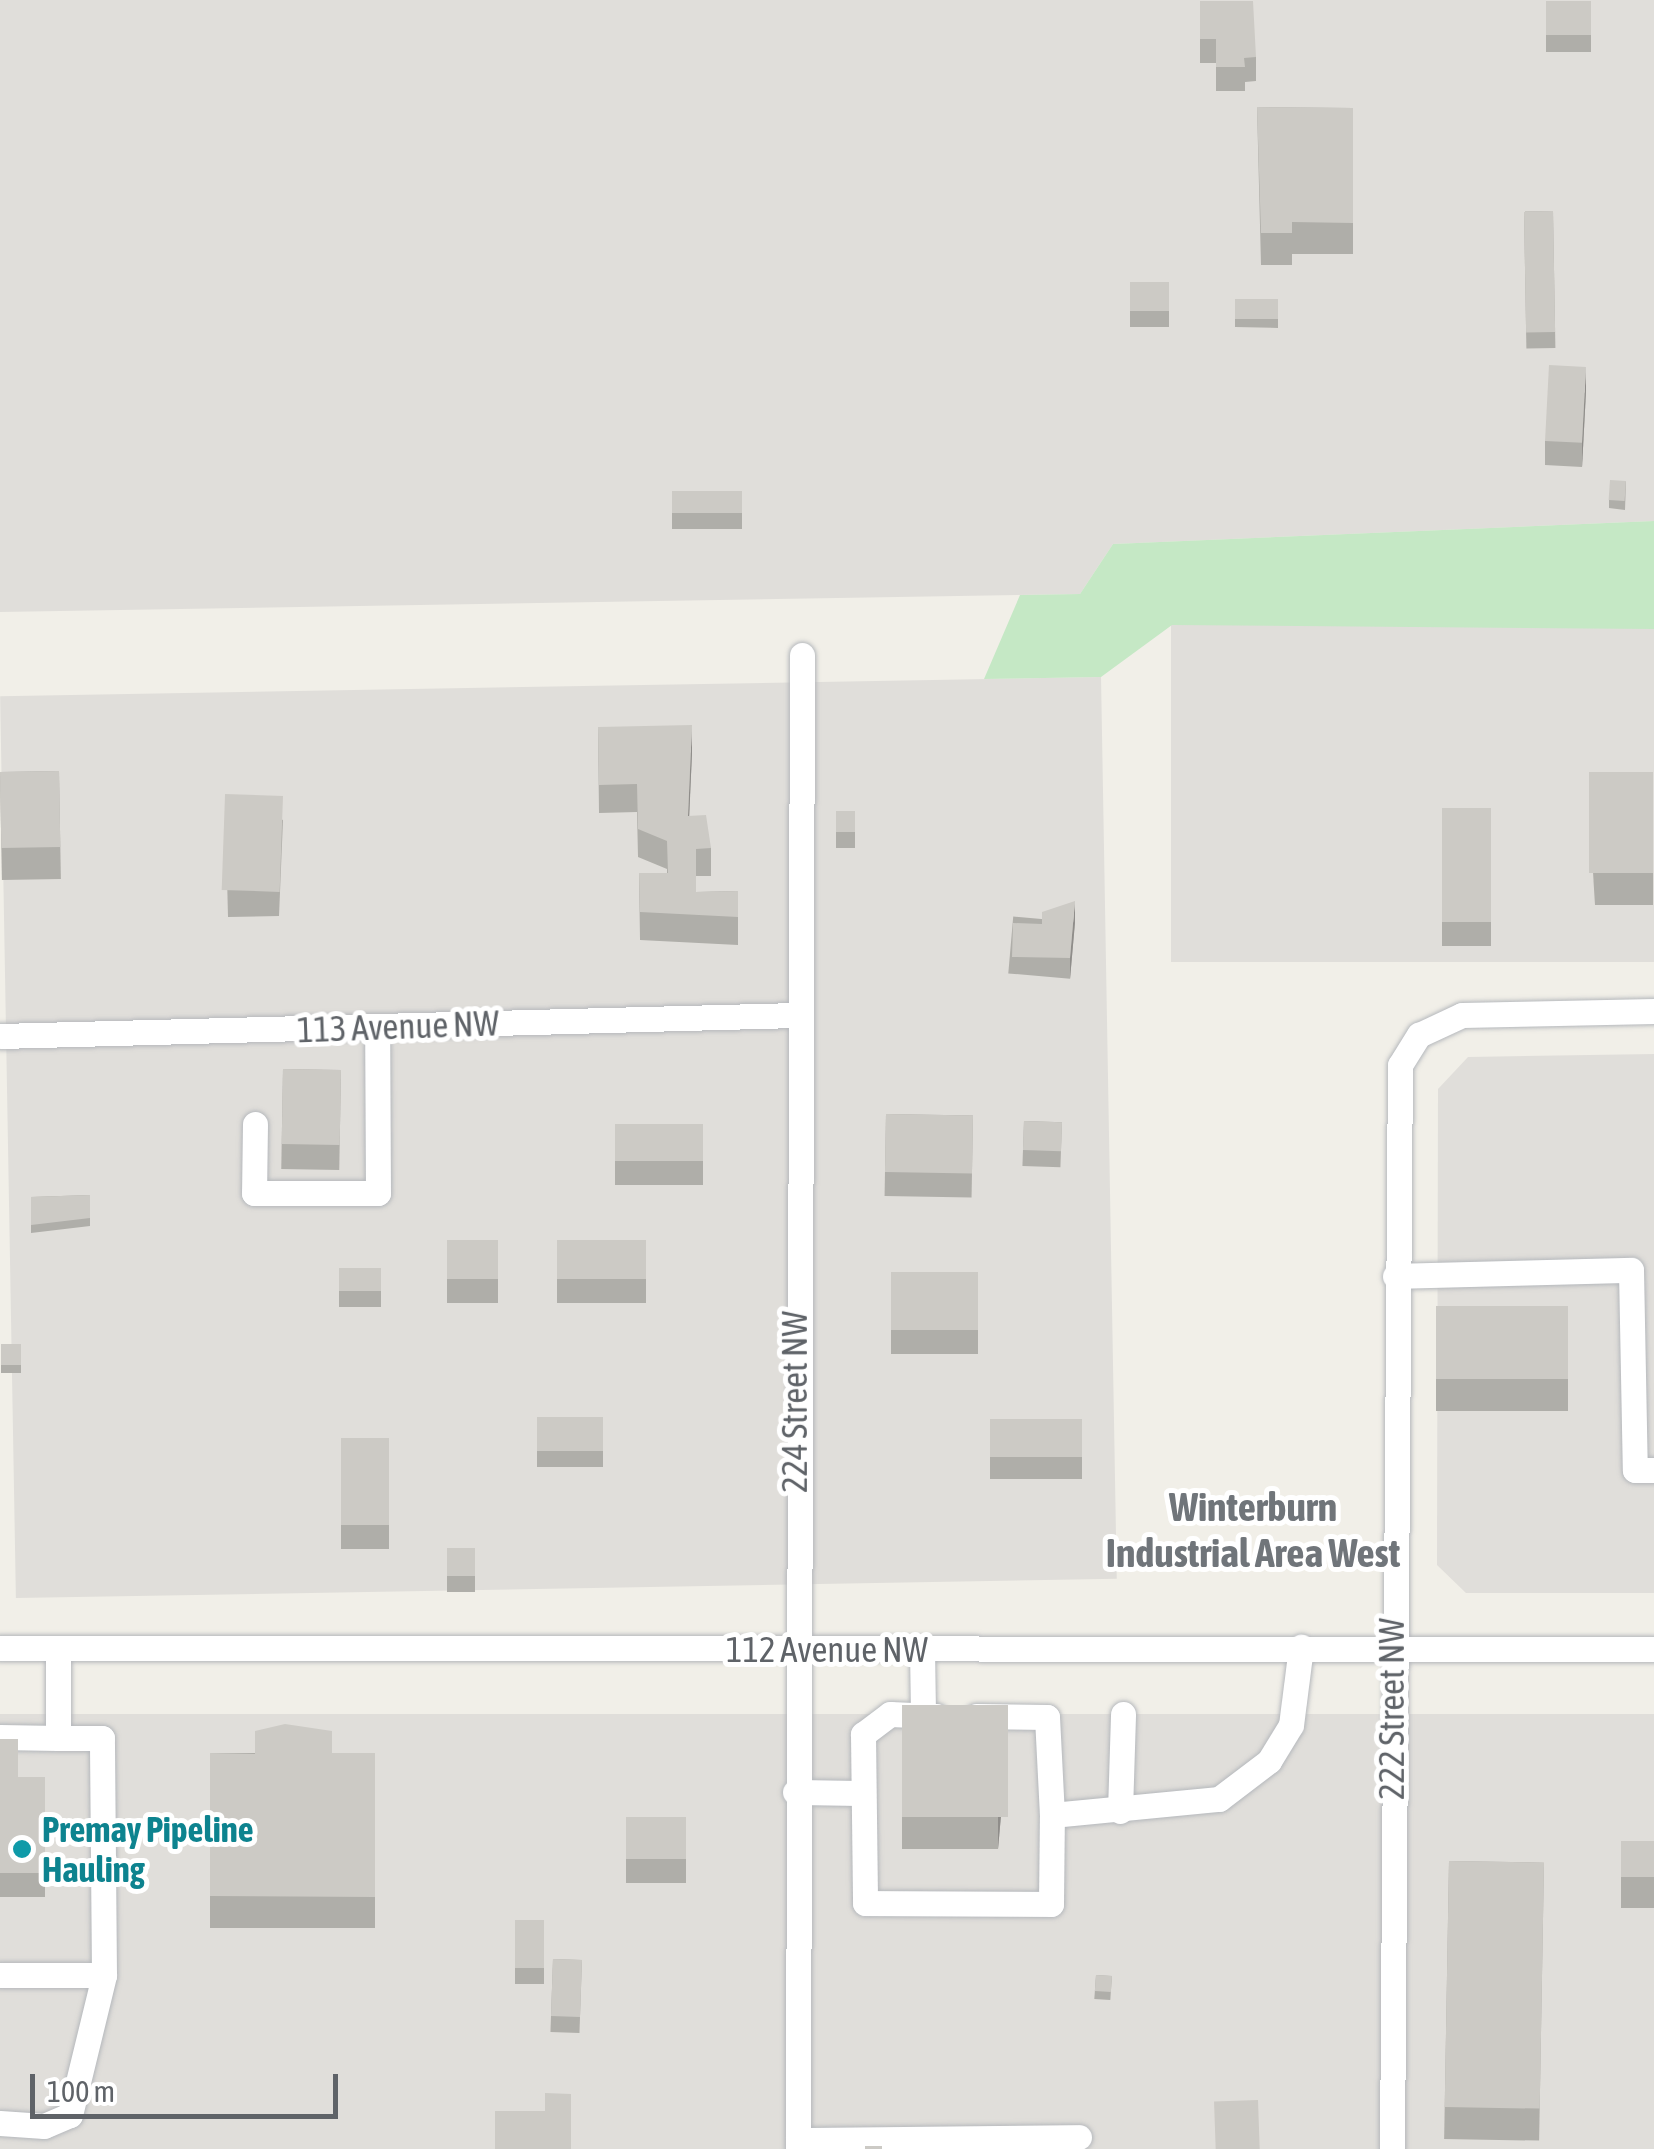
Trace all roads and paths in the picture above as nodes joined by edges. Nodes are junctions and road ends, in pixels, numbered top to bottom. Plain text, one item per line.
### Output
1 (802, 655) dead end
2 (1654, 1011) edge
3 (795, 1015) junction
4 (376, 1026) junction
5 (0, 1036) edge
6 (255, 1124) dead end
7 (1395, 1276) junction
8 (1654, 1470) edge
9 (1301, 1647) junction
10 (0, 1648) edge
11 (58, 1648) junction
12 (1390, 1648) junction
13 (794, 1649) junction
14 (922, 1649) junction
15 (1654, 1649) edge
16 (1124, 1714) dead end
17 (924, 1716) junction
18 (0, 1737) edge
19 (58, 1738) junction
20 (795, 1792) junction
21 (862, 1793) junction
22 (1120, 1811) junction
23 (1052, 1814) junction
24 (0, 1975) edge
25 (104, 1975) junction
26 (0, 2122) edge
27 (1080, 2136) dead end
28 (798, 2145) edge
29 (1392, 2149) edge

1 - 3 street, 224 Street NW
2 - 7 street, 222 Street NW
3 - 4 street, 113 Avenue NW
3 - 13 street, 224 Street NW
4 - 5 street, 113 Avenue NW
4 - 6 street
7 - 8 street
7 - 12 street, 222 Street NW
9 - 12 street, 112 Avenue NW
9 - 14 street, 112 Avenue NW
9 - 22 street
10 - 11 street, 112 Avenue NW
11 - 13 street, 112 Avenue NW
11 - 19 street
12 - 15 street, 112 Avenue NW
12 - 29 street, 222 Street NW
13 - 14 street, 112 Avenue NW
13 - 20 street, 224 Street NW
14 - 17 street
16 - 22 street
17 - 21 street
17 - 23 street
18 - 19 street
19 - 25 street
20 - 21 street
20 - 28 street, 224 Street NW
21 - 23 street
22 - 23 street
24 - 25 street
25 - 26 street
27 - 28 street

